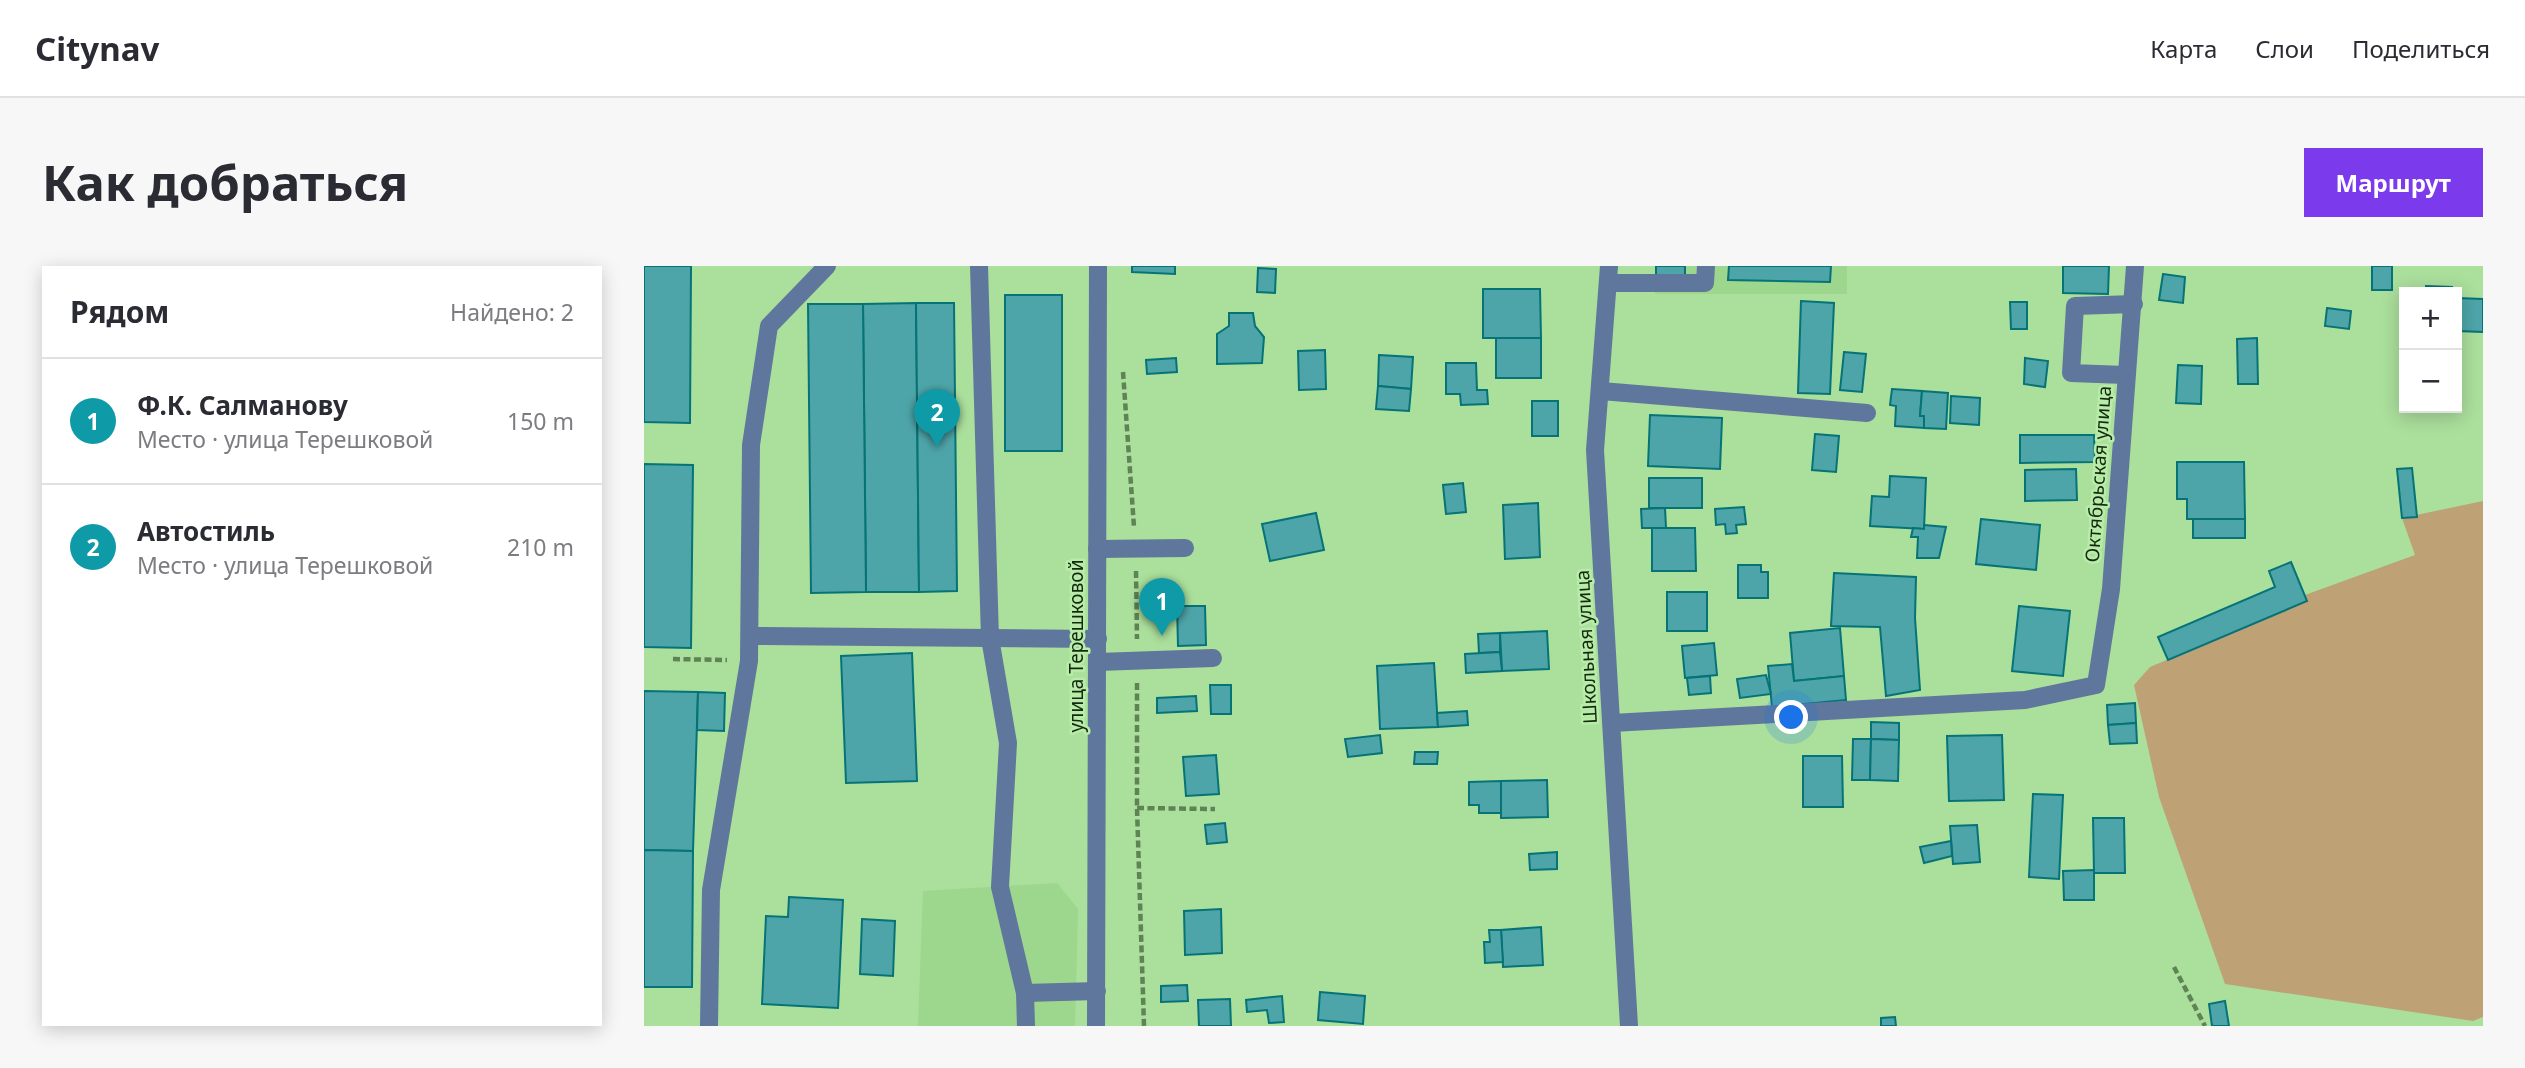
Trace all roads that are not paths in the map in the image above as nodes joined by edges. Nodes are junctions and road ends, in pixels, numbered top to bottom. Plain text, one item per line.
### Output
1 (827, 266) edge
2 (979, 266) edge
3 (1097, 266) edge
4 (1706, 266) edge
5 (2135, 266) edge
6 (1608, 274) edge
7 (2134, 304) junction
8 (2126, 375) junction
9 (1601, 391) junction
10 (1867, 413) dead end
11 (1185, 548) dead end
12 (1097, 549) junction
13 (750, 636) junction
14 (990, 638) junction
15 (1098, 639) junction
16 (1213, 658) dead end
17 (1098, 662) junction
18 (1612, 723) junction
19 (1097, 991) junction
20 (1025, 992) junction
21 (709, 1026) edge
22 (1026, 1026) edge
23 (1096, 1026) edge
24 (1629, 1026) edge

1 - 13 street
2 - 14 street
3 - 12 street, улица Терешковой
4 - 6 street
5 - 7 street, Октябрьская улица
6 - 9 street, Школьная улица
7 - 8 street, Октябрьская улица
7 - 8 street
8 - 18 street, Октябрьская улица
9 - 10 street
9 - 18 street, Школьная улица
11 - 12 street
12 - 15 street, улица Терешковой
13 - 14 street
13 - 21 street
14 - 15 street
14 - 20 street
15 - 17 street, улица Терешковой
16 - 17 street
17 - 19 street, улица Терешковой
18 - 24 street, Школьная улица
19 - 20 street
19 - 23 street, улица Терешковой
20 - 22 street

